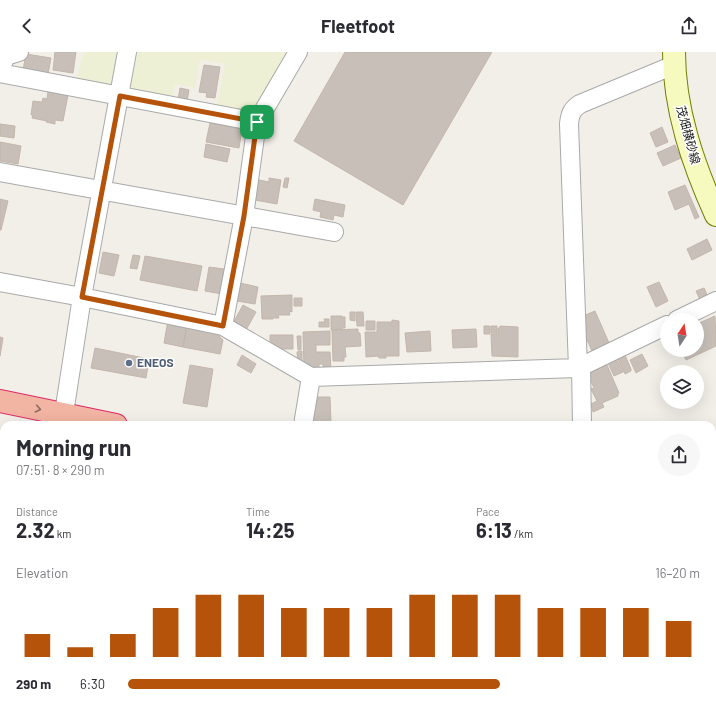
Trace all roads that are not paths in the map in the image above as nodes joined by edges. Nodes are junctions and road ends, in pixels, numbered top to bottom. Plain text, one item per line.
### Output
1 (19, 52) edge
2 (127, 52) edge
3 (298, 52) edge
4 (674, 58) edge
5 (0, 69) edge
6 (0, 73) edge
7 (120, 96) junction
8 (257, 122) junction
9 (0, 172) edge
10 (102, 190) junction
11 (716, 215) edge
12 (244, 216) junction
13 (334, 232) dead end
14 (0, 282) edge
15 (82, 297) junction
16 (716, 301) edge
17 (691, 313) edge
18 (223, 326) junction
19 (660, 328) edge
20 (579, 367) junction
21 (310, 377) junction
22 (0, 401) edge
23 (64, 413) junction
24 (99, 421) edge
25 (304, 421) edge
26 (582, 421) edge

1 - 5 street
2 - 7 street
3 - 8 street
4 - 11 main road, 茂畑横砂線
4 - 20 street
6 - 7 street
7 - 8 street
7 - 10 street
8 - 12 street
9 - 10 street
10 - 12 street
10 - 15 street
12 - 13 street
12 - 18 street
14 - 15 street
15 - 18 street
15 - 23 street
16 - 17 street
18 - 21 street
19 - 20 street
20 - 21 street
20 - 26 street
21 - 25 street
22 -> 23 highway
23 - 24 highway

